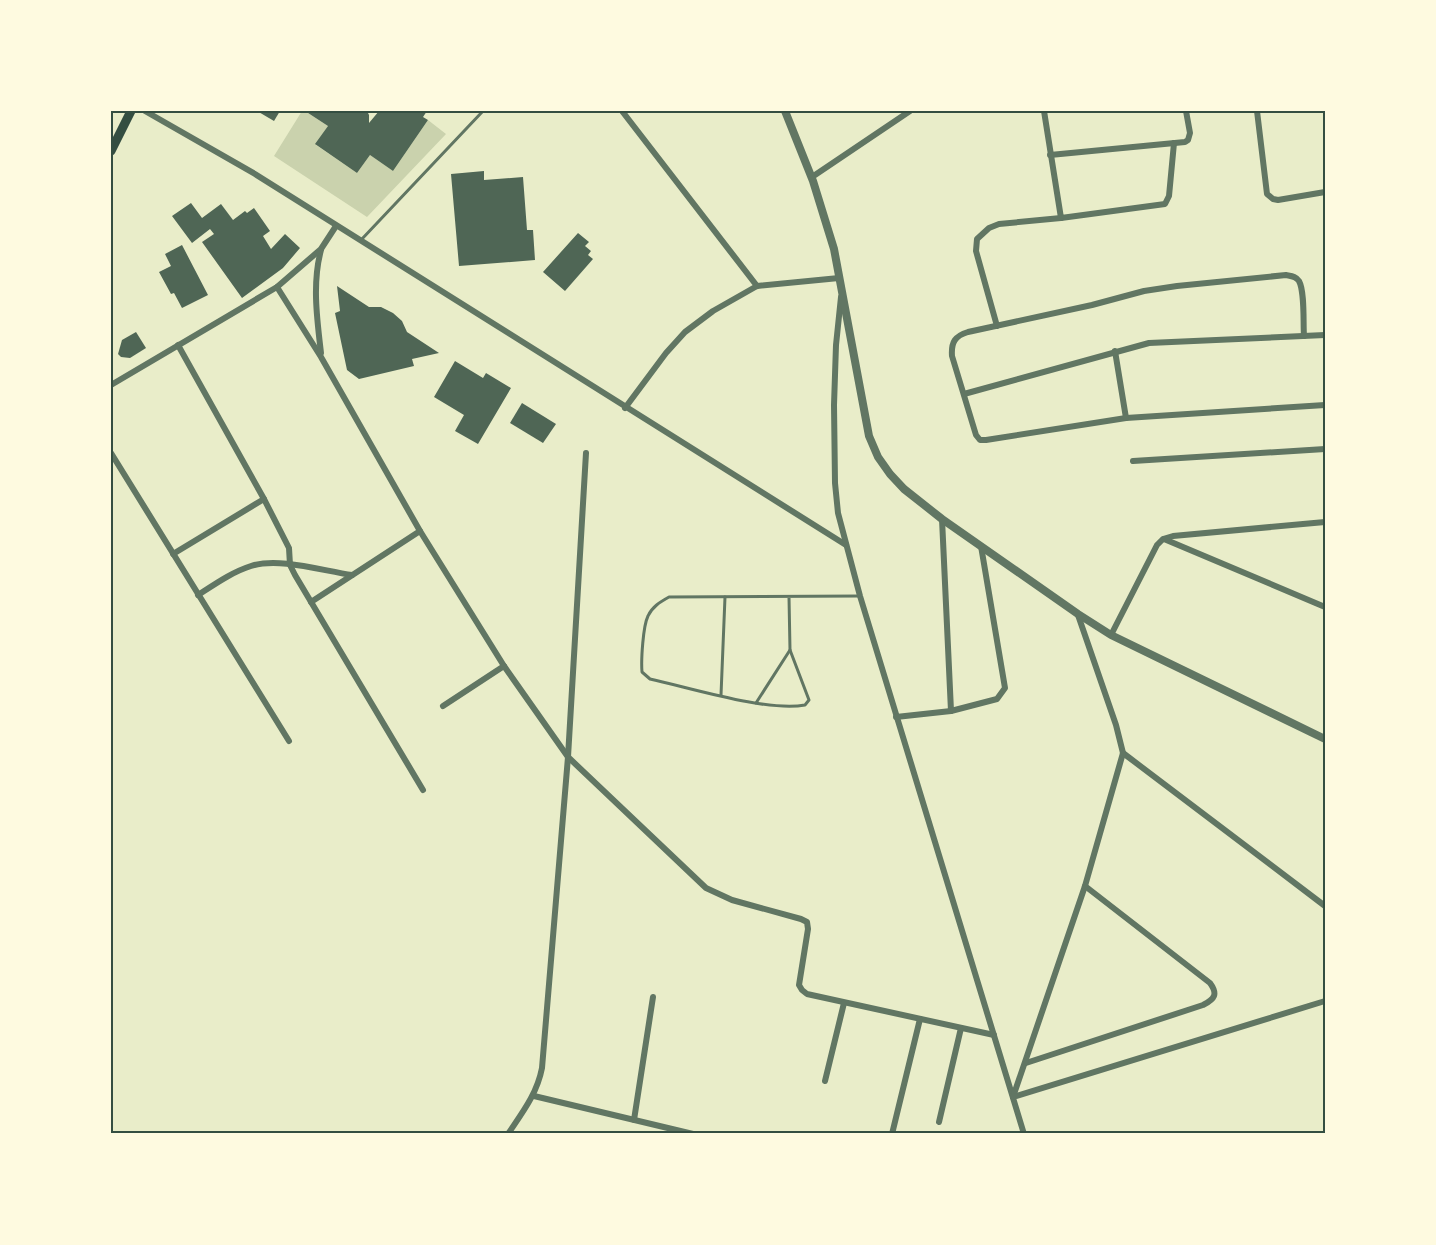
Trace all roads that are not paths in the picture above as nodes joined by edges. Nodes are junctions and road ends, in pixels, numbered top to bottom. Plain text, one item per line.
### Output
1 (131, 111) edge
2 (146, 111) edge
3 (483, 111) edge
4 (622, 111) edge
5 (785, 111) edge
6 (910, 111) edge
7 (1044, 111) edge
8 (1186, 111) edge
9 (1257, 111) edge
10 (1174, 143) junction
11 (111, 151) edge
12 (1050, 155) junction
13 (812, 177) junction
14 (1325, 192) edge
15 (1061, 218) junction
16 (336, 226) junction
17 (360, 242) junction
18 (321, 249) junction
19 (839, 278) junction
20 (757, 286) junction
21 (277, 287) junction
22 (842, 294) junction
23 (997, 326) junction
24 (1325, 335) edge
25 (1304, 336) junction
26 (178, 345) junction
27 (1115, 351) junction
28 (321, 357) junction
29 (111, 386) edge
30 (964, 394) junction
31 (1325, 405) edge
32 (625, 408) junction
33 (1126, 418) junction
34 (1325, 449) edge
35 (111, 453) edge
36 (586, 453) dead end
37 (1133, 461) dead end
38 (264, 499) junction
39 (942, 519) junction
40 (1325, 522) edge
41 (420, 531) junction
42 (1163, 539) junction
43 (846, 545) junction
44 (981, 545) junction
45 (173, 554) junction
46 (290, 565) junction
47 (352, 575) junction
48 (198, 595) junction
49 (725, 597) junction
50 (789, 597) junction
51 (860, 597) junction
52 (311, 602) junction
53 (1325, 607) edge
54 (1078, 615) junction
55 (1111, 635) junction
56 (790, 650) junction
57 (504, 666) junction
58 (721, 695) junction
59 (756, 703) junction
60 (443, 706) dead end
61 (951, 711) junction
62 (896, 717) junction
63 (1325, 739) edge
64 (289, 741) dead end
65 (1123, 753) junction
66 (568, 757) junction
67 (423, 790) dead end
68 (1085, 885) junction
69 (1325, 906) edge
70 (653, 997) dead end
71 (1325, 1001) edge
72 (844, 1004) junction
73 (920, 1019) junction
74 (961, 1028) junction
75 (994, 1035) junction
76 (1026, 1063) junction
77 (825, 1081) dead end
78 (534, 1096) junction
79 (1013, 1097) junction
80 (634, 1120) junction
81 (939, 1122) dead end
82 (508, 1134) edge
83 (693, 1134) edge
84 (892, 1134) edge
85 (1024, 1134) edge

1 - 11 main road
2 - 16 street
3 - 17 lane
4 - 20 street
5 - 13 street
6 - 13 street
7 - 12 street
8 - 10 street
9 - 14 street
10 - 12 street
10 - 15 street
12 - 15 street
13 - 19 street
15 - 23 street
16 - 17 street
16 - 18 street
17 - 32 street
18 - 21 street
18 - 28 street
19 - 20 street
19 - 22 street
20 - 32 street
21 - 26 street
21 - 28 street
22 - 39 street
22 - 43 street
23 - 25 street
23 - 30 street
24 - 25 street
25 - 27 street
26 - 29 street
26 - 38 street
27 - 30 street
27 - 33 street
28 - 41 street
30 - 33 street
31 - 33 street
32 - 43 street
34 - 37 street
35 - 45 street
36 - 66 street
38 - 45 street
38 - 46 street
39 - 44 street
39 - 61 street
40 - 42 street
41 - 47 street
41 - 57 street
42 - 53 street
42 - 55 street
43 - 51 street
44 - 54 street
44 - 61 street
45 - 48 street
46 - 47 street
46 - 48 street
46 - 52 street
47 - 52 street
48 - 64 street
49 - 50 lane
49 - 58 lane
49 - 58 lane
50 - 51 lane
50 - 56 lane
51 - 62 street
52 - 67 street
54 - 55 street
54 - 65 street
55 - 63 street
56 - 59 lane
56 - 59 lane
57 - 60 street
57 - 66 street
58 - 59 lane
61 - 62 street
62 - 75 street
65 - 68 street
65 - 69 street
66 - 72 street
66 - 78 street
68 - 76 street
68 - 76 street
70 - 80 street
71 - 79 street
72 - 73 street
72 - 77 street
73 - 74 street
73 - 84 street
74 - 75 street
74 - 81 street
75 - 79 street
76 - 79 street
78 - 80 street
78 - 82 street
79 - 85 street
80 - 83 street

